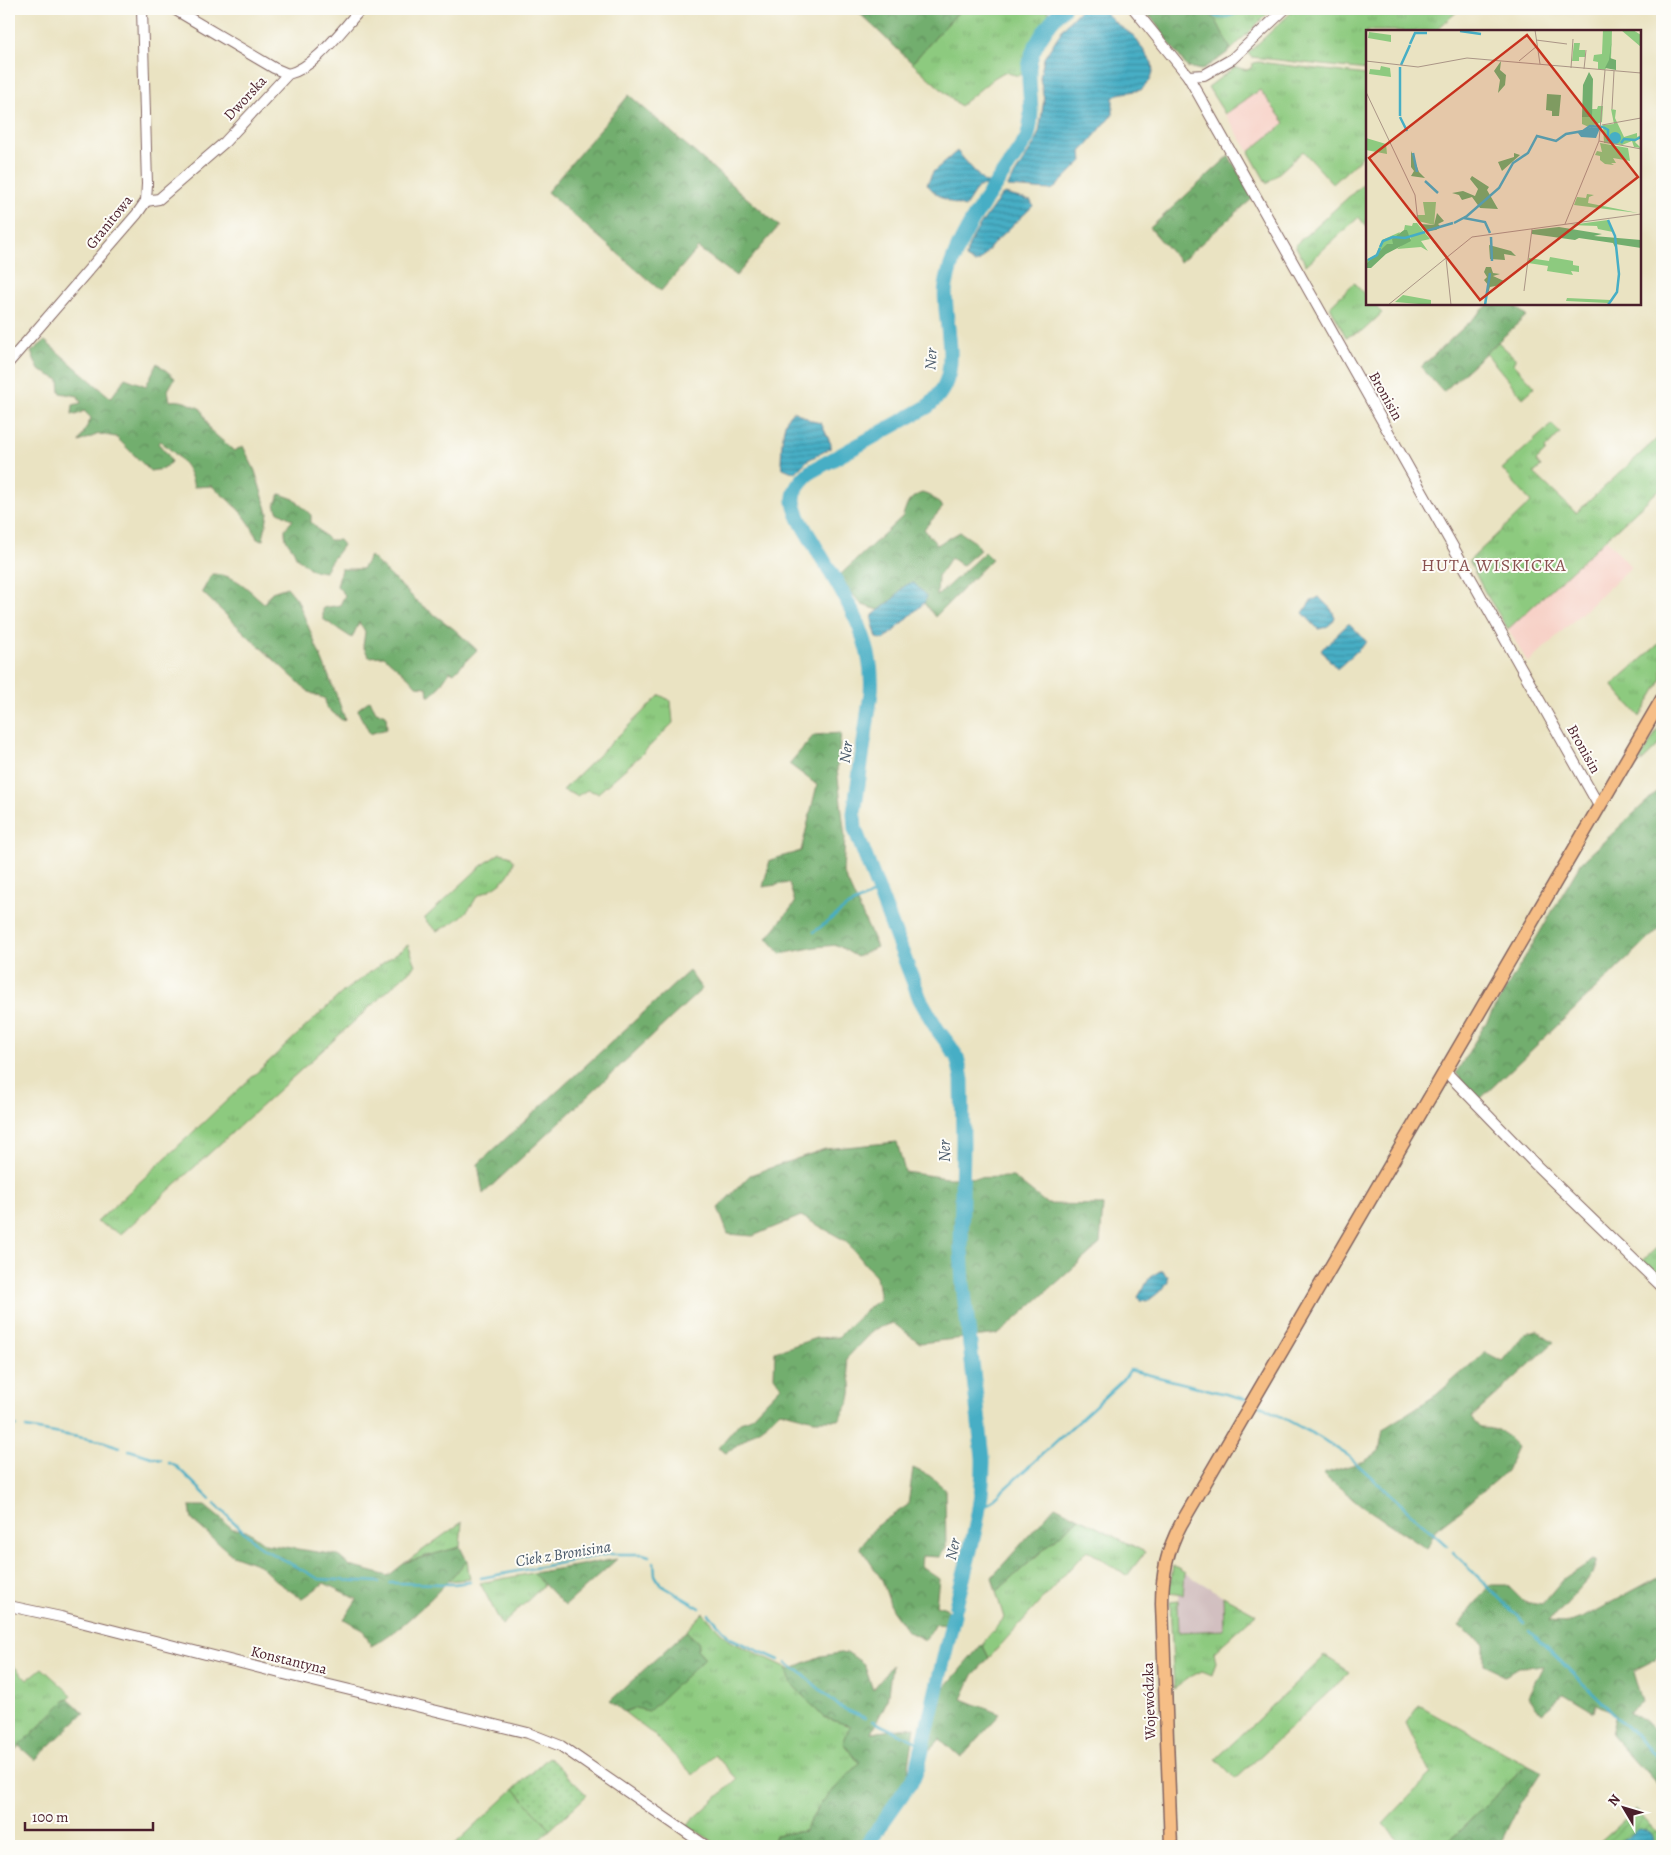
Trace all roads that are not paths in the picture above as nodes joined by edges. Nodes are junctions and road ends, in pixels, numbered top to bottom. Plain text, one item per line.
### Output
1 (142, 9) edge
2 (174, 9) edge
3 (361, 9) edge
4 (1134, 9) edge
5 (1285, 9) edge
6 (288, 74) junction
7 (1188, 76) junction
8 (146, 201) junction
9 (9, 362) edge
10 (1662, 698) edge
11 (1599, 806) junction
12 (1444, 1070) junction
13 (1662, 1287) edge
14 (9, 1606) edge
15 (706, 1846) edge
16 (1171, 1846) edge

1 - 8 street, Granitowa
2 - 6 street
3 - 6 street, Dworska
4 - 7 street, Bronisin
5 - 7 street
6 - 8 street, Dworska
7 - 11 street, Bronisin
8 - 9 street, Granitowa
10 - 11 main road, Wojewódzka
11 - 12 main road, Wojewódzka
12 - 13 street
12 - 16 main road, Wojewódzka
14 - 15 street, Konstantyna

